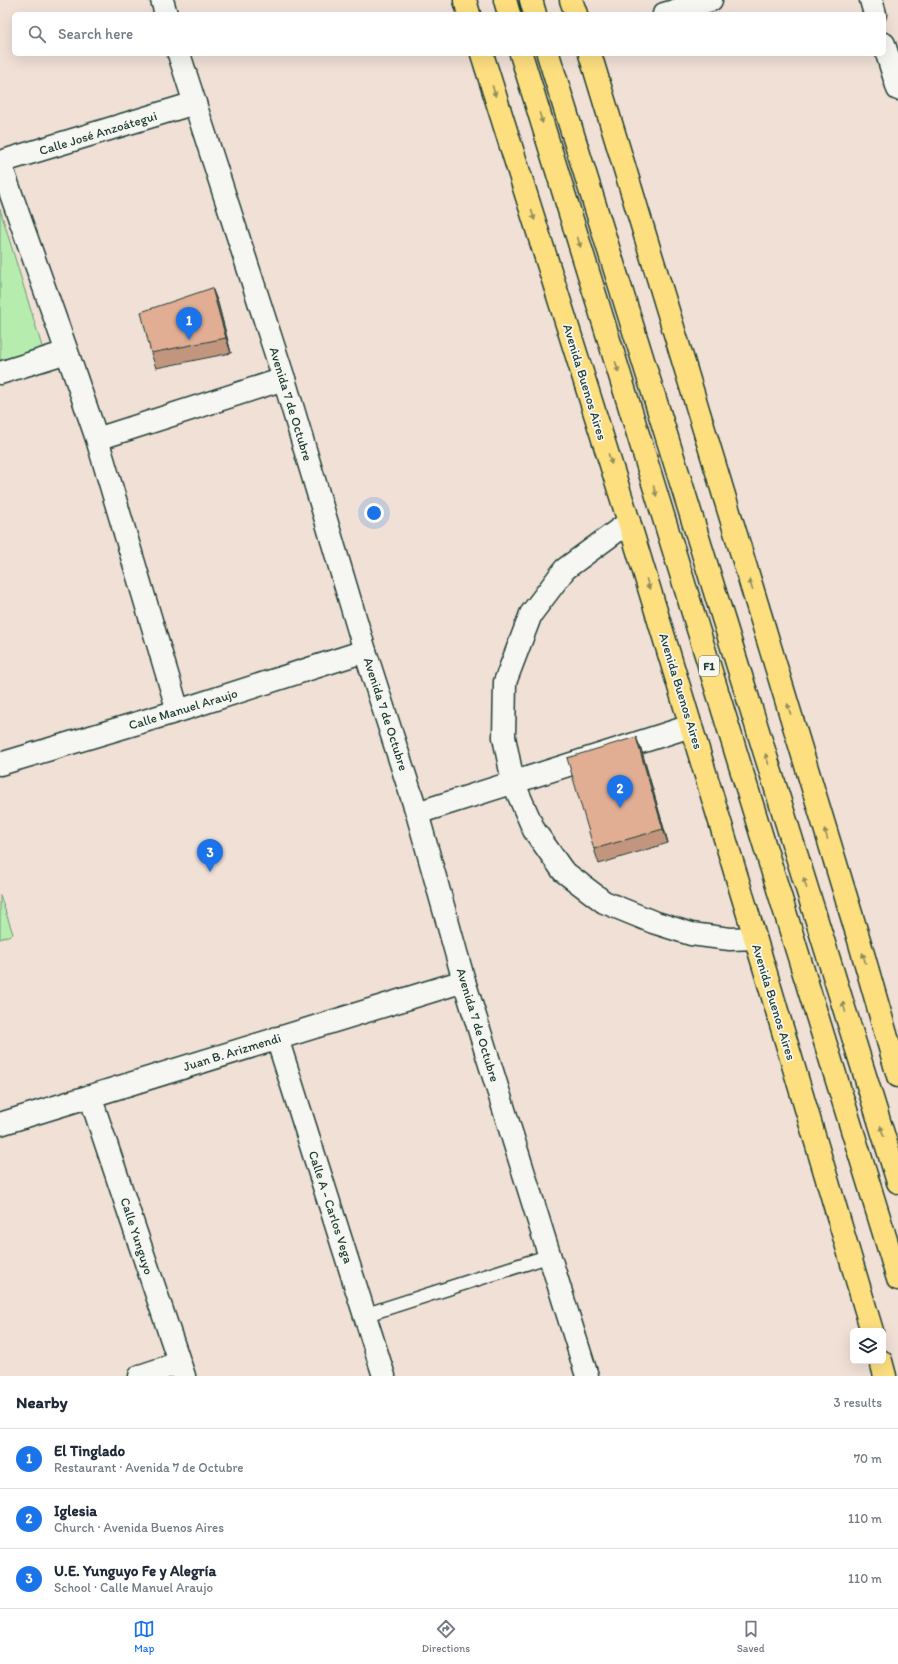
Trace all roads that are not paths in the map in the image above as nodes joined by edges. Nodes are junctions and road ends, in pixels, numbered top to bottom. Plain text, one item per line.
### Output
1 (162, 0) edge
2 (465, 0) edge
3 (504, 0) edge
4 (531, 0) edge
5 (571, 0) edge
6 (711, 0) edge
7 (870, 0) edge
8 (165, 12) edge
9 (468, 12) edge
10 (508, 12) edge
11 (534, 12) edge
12 (575, 12) edge
13 (671, 12) edge
14 (874, 12) edge
15 (886, 50) edge
16 (180, 56) edge
17 (483, 56) edge
18 (522, 56) edge
19 (549, 56) edge
20 (591, 56) edge
21 (898, 89) edge
22 (195, 103) junction
23 (0, 163) edge
24 (67, 352) junction
25 (0, 373) edge
26 (284, 379) junction
27 (97, 439) junction
28 (629, 522) junction
29 (366, 651) junction
30 (178, 711) junction
31 (691, 726) junction
32 (0, 764) edge
33 (513, 782) junction
34 (417, 813) junction
35 (755, 938) junction
36 (464, 981) junction
37 (277, 1038) junction
38 (898, 1076) edge
39 (90, 1096) junction
40 (0, 1124) edge
41 (898, 1182) edge
42 (550, 1256) junction
43 (898, 1279) edge
44 (365, 1315) junction
45 (871, 1328) edge
46 (882, 1364) edge
47 (181, 1370) edge
48 (140, 1376) edge
49 (384, 1376) edge
50 (587, 1376) edge
51 (886, 1376) edge

1 - 8 street
2 - 9 main road
3 - 10 main road
4 - 11 main road
5 - 12 main road
6 - 13 street
7 - 14 street
15 - 21 street
16 - 22 street, Avenida 7 de Octubre
17 -> 28 main road, Avenida Buenos Aires
18 -> 43 main road, F1
41 -> 19 main road, F1
38 -> 20 main road
22 - 23 street, Calle José Anzoátegui
22 - 26 street, Avenida 7 de Octubre
23 - 24 street
24 - 25 street
24 - 27 street
26 - 27 street
26 - 29 street, Avenida 7 de Octubre
27 - 30 street
28 -> 31 main road, Avenida Buenos Aires
28 - 33 street
29 - 30 street, Calle Manuel Araujo
29 - 34 street, Avenida 7 de Octubre
30 - 32 street, Calle Manuel Araujo
31 - 33 street
31 - 35 main road, Avenida Buenos Aires
33 - 34 street
33 - 35 street
34 - 36 street, Avenida 7 de Octubre
35 - 45 main road, Avenida Buenos Aires
36 - 37 street, Juan B. Arizmendi
36 - 42 street, Avenida 7 de Octubre
37 - 39 street, Juan B. Arizmendi
37 - 44 street, Calle A - Carlos Vega
39 - 40 street, Juan B. Arizmendi
39 - 47 street, Calle Yunguyo
42 - 44 lane
42 - 50 street, Avenida 7 de Octubre
44 - 49 street, Calle A - Carlos Vega
46 - 51 main road
47 - 48 street

